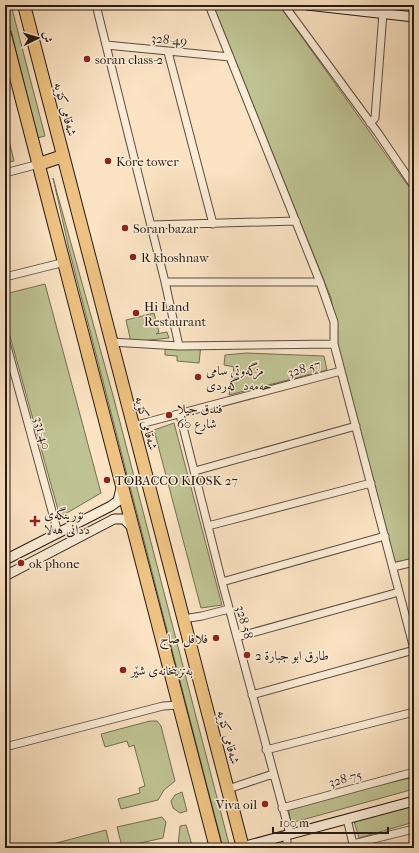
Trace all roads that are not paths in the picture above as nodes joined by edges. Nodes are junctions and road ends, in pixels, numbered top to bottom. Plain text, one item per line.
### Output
1 (24, 5) edge
2 (96, 5) edge
3 (209, 5) edge
4 (284, 5) edge
5 (307, 5) edge
6 (383, 14) junction
7 (414, 16) edge
8 (5, 35) edge
9 (106, 45) junction
10 (168, 52) junction
11 (230, 57) junction
12 (370, 123) junction
13 (63, 156) junction
14 (39, 164) junction
15 (5, 174) edge
16 (414, 186) edge
17 (296, 221) junction
18 (213, 224) junction
19 (151, 225) junction
20 (64, 262) junction
21 (5, 276) edge
22 (165, 282) junction
23 (320, 282) junction
24 (5, 339) edge
25 (111, 342) junction
26 (334, 344) junction
27 (179, 346) junction
28 (341, 371) junction
29 (180, 415) junction
30 (133, 426) junction
31 (356, 426) junction
32 (195, 471) junction
33 (120, 479) junction
34 (371, 484) junction
35 (72, 526) junction
36 (208, 526) junction
37 (58, 533) junction
38 (135, 535) junction
39 (384, 536) junction
40 (78, 538) junction
41 (5, 559) edge
42 (414, 562) edge
43 (393, 567) junction
44 (5, 576) edge
45 (222, 582) junction
46 (399, 592) junction
47 (229, 609) junction
48 (183, 619) junction
49 (237, 637) junction
50 (414, 650) edge
51 (252, 695) junction
52 (179, 705) junction
53 (414, 712) edge
54 (5, 747) edge
55 (266, 750) junction
56 (414, 772) edge
57 (273, 774) junction
58 (228, 789) junction
59 (414, 801) edge
60 (282, 808) junction
61 (347, 819) junction
62 (414, 829) edge
63 (288, 835) junction
64 (354, 846) edge
65 (243, 847) edge
66 (216, 848) edge
67 (288, 848) edge

1 - 13 highway, شەقامی کۆیە
2 - 9 street
3 - 11 street
4 - 12 street
5 - 6 main road
6 - 7 main road
6 - 12 street
8 - 14 highway
9 - 10 street, 328-49
9 - 19 street
10 - 11 street, 328-49
10 - 18 street
11 - 17 street
12 - 16 street
13 - 14 highway
13 - 25 highway, شەقامی کۆیە
14 - 15 street
14 - 20 highway
17 - 18 street
17 - 23 street
18 - 19 street
19 - 22 street
20 - 21 street
20 - 33 highway
22 - 23 street
22 - 27 street
23 - 26 street
24 - 37 street, 331-40
25 - 27 street
25 - 30 highway, شەقامی کۆیە
26 - 27 street
26 - 28 street
28 - 29 street, 328-57
28 - 31 street
29 - 30 street, 328-57
29 - 32 street, 328-58
30 - 48 highway, شەقامی کۆیە
31 - 32 street
31 - 34 street
32 - 36 street, 328-58
33 - 35 main road
33 - 38 highway
34 - 36 street
34 - 39 street
35 - 37 main road
35 - 40 main road
36 - 45 street, 328-58
37 - 41 main road
38 - 40 main road
38 - 52 highway
39 - 43 street
39 - 45 street
40 - 44 main road
42 - 43 street
43 - 46 street
45 - 47 street, 328-58
46 - 49 street
46 - 50 street
47 - 48 street
47 - 49 street, 328-58
48 - 58 highway, شەقامی کۆیە
49 - 51 street, 328-58
50 - 51 street
51 - 55 street, 328-58
52 - 54 street
52 - 66 highway
53 - 55 street
55 - 57 street, 328-58
56 - 60 street, 328-75
57 - 58 street
57 - 60 street, 328-58
58 - 65 highway, شەقامی کۆیە
59 - 61 main road
60 - 63 street, 328-58
61 - 63 main road
61 - 64 street
62 - 64 street
63 - 65 main road
63 - 67 street, 328-58

